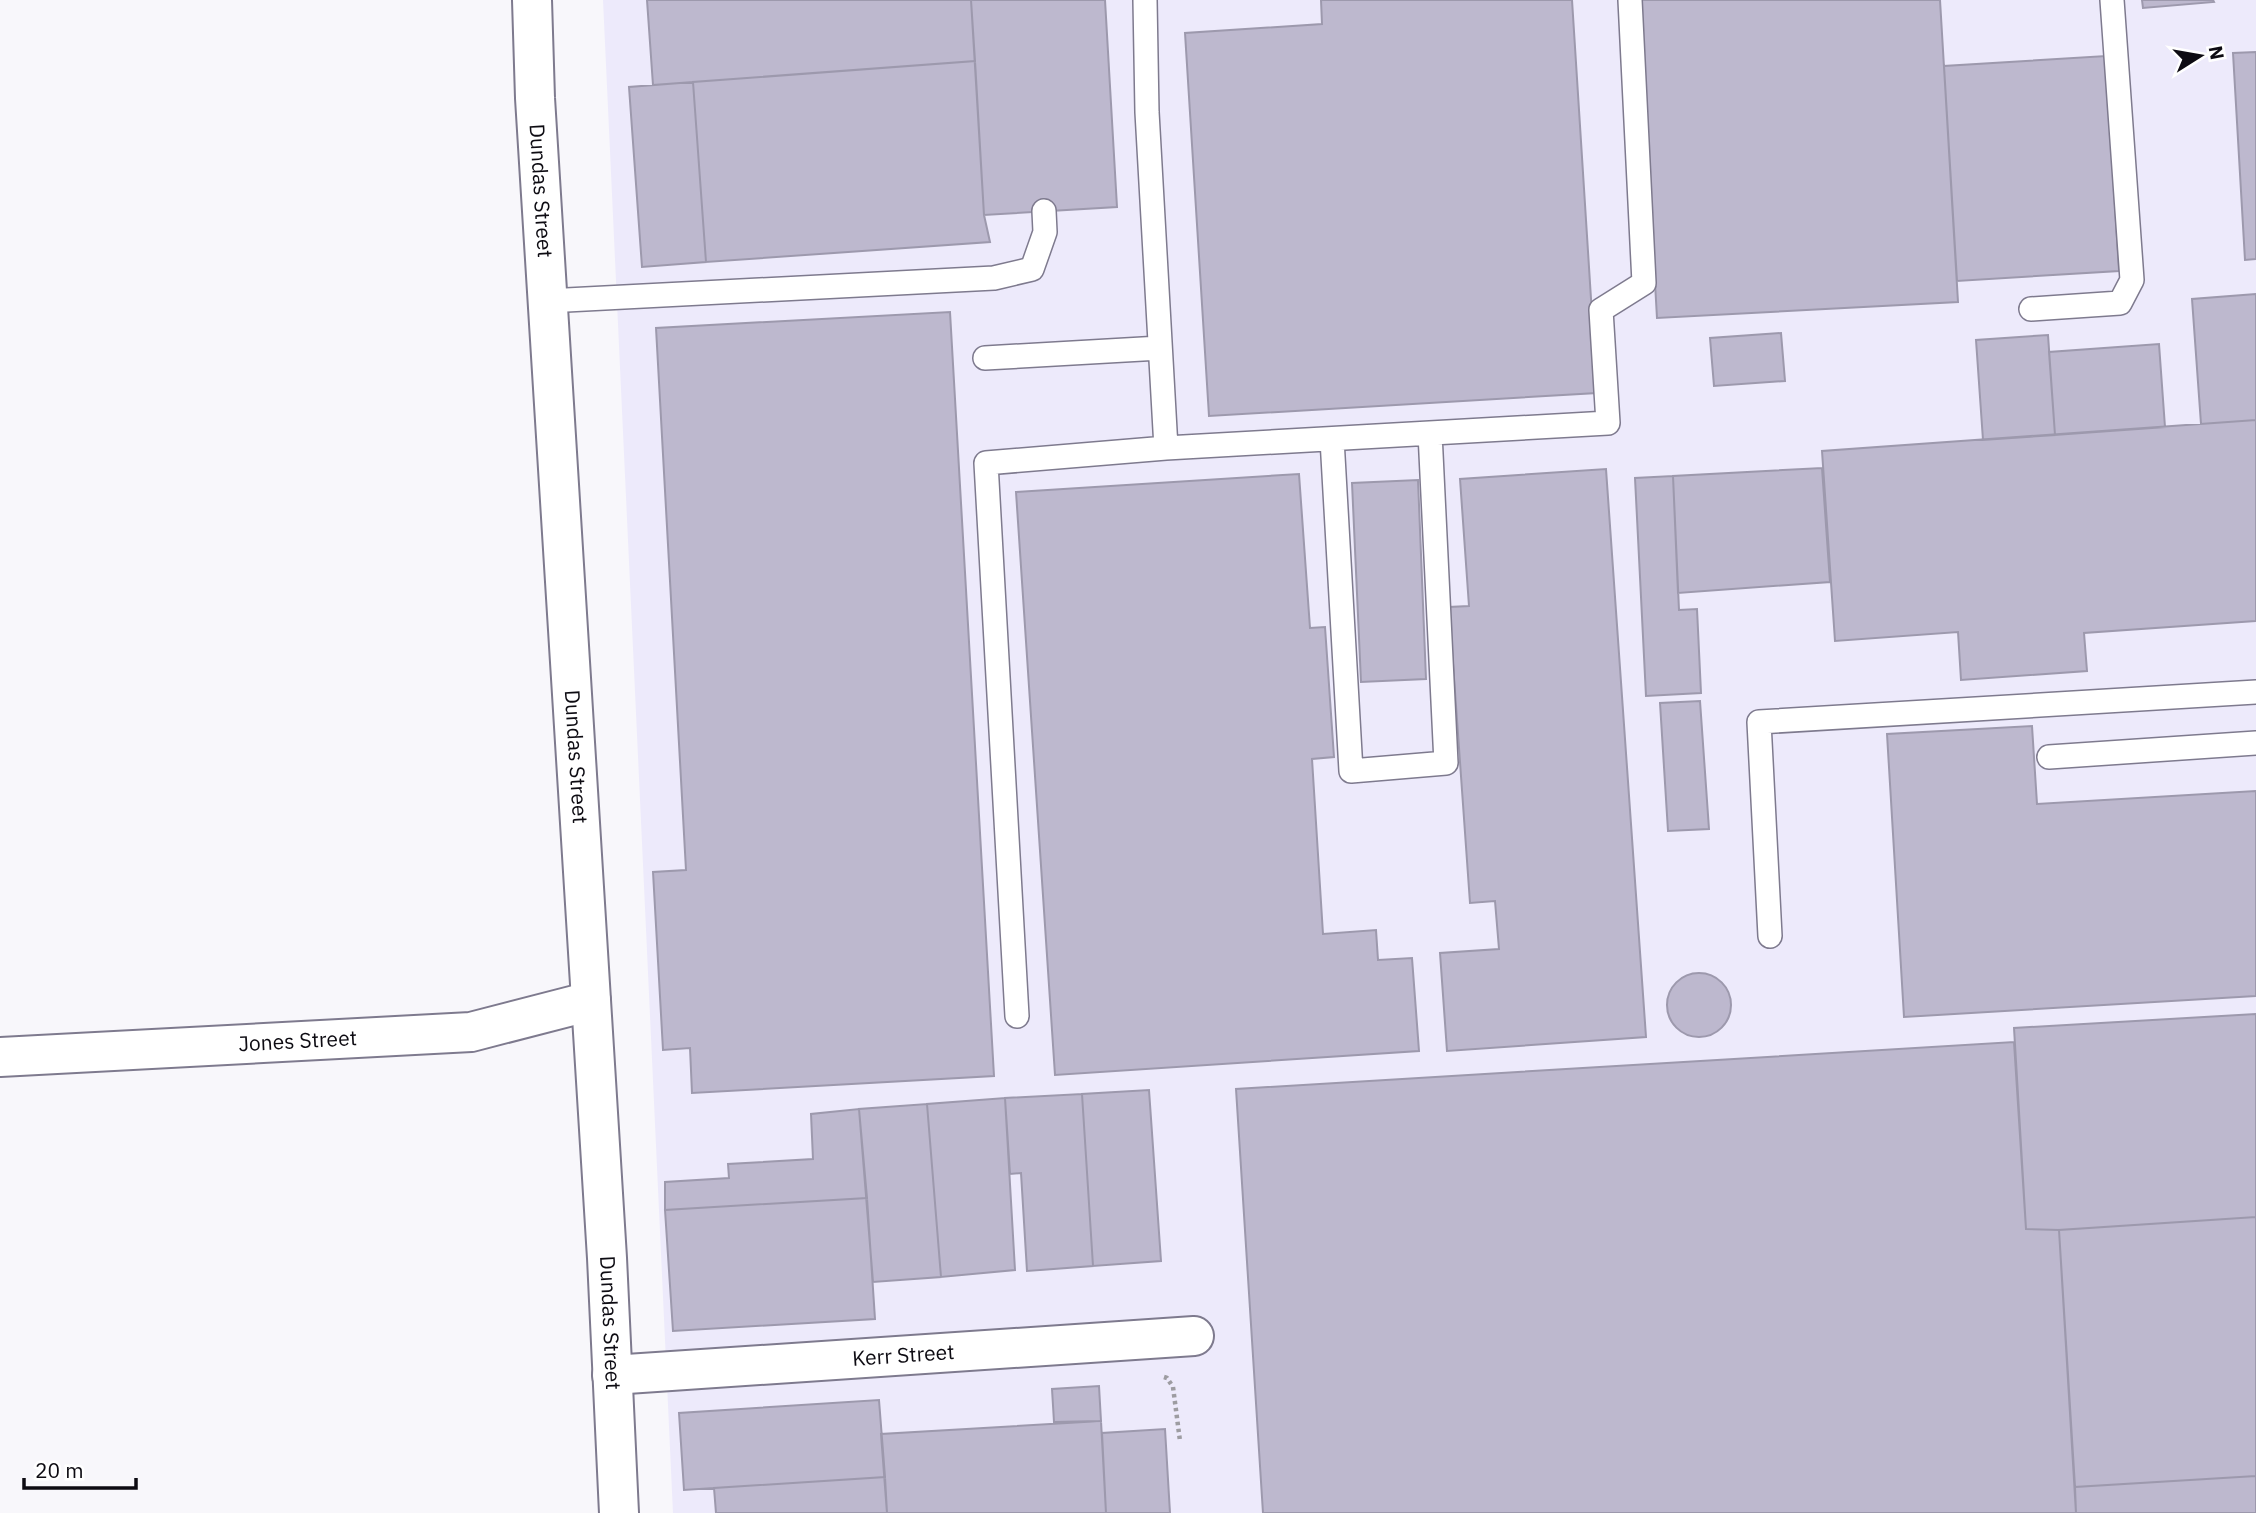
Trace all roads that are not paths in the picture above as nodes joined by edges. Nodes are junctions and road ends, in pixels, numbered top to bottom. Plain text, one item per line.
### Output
1 (531, 0) edge
2 (1145, 0) edge
3 (1630, 0) edge
4 (2112, 0) edge
5 (1044, 211) dead end
6 (547, 301) junction
7 (2031, 309) dead end
8 (1160, 348) junction
9 (985, 358) dead end
10 (1430, 433) junction
11 (1332, 439) junction
12 (1166, 448) junction
13 (2256, 692) edge
14 (2256, 743) edge
15 (2049, 757) dead end
16 (1770, 936) dead end
17 (591, 1001) junction
18 (1017, 1016) dead end
19 (0, 1057) edge
20 (1194, 1336) dead end
21 (612, 1375) junction
22 (619, 1513) edge

1 - 6 street, Dundas Street
2 - 8 lane
3 - 10 lane
4 - 7 lane
5 - 6 lane
6 - 17 street, Dundas Street
8 - 9 lane
8 - 12 lane
10 - 11 lane
10 - 11 lane
11 - 12 lane
12 - 18 lane
13 - 16 lane
14 - 15 lane
17 - 19 street, Jones Street
17 - 21 street, Dundas Street
20 - 21 street, Kerr Street
21 - 22 street, Dundas Street

